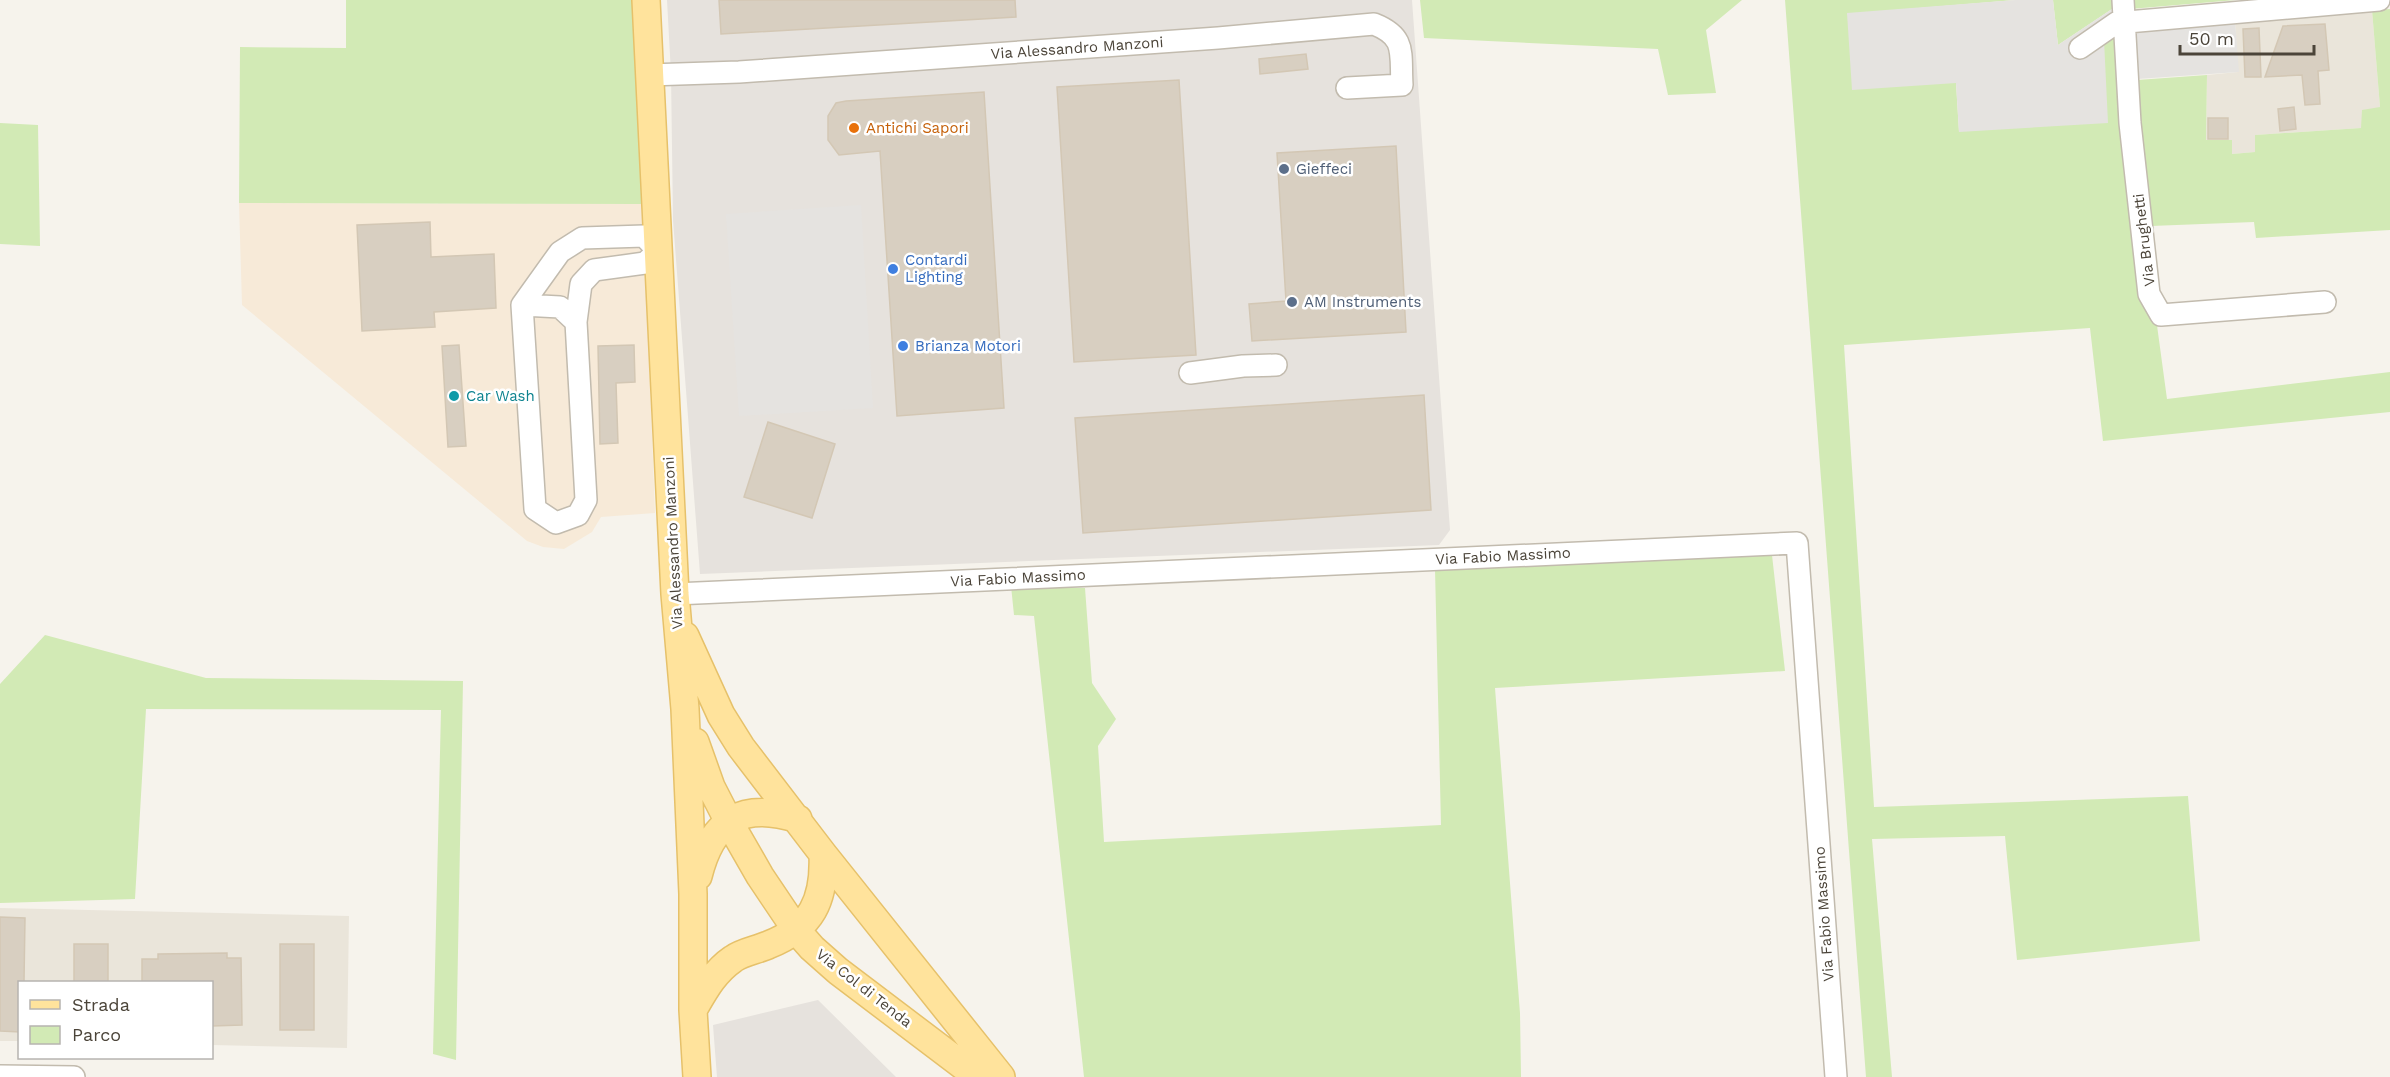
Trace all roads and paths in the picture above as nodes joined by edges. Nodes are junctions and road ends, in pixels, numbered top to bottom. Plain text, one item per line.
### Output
1 (646, 0) edge
2 (2123, 0) edge
3 (2379, 0) edge
4 (2126, 22) junction
5 (2080, 48) dead end
6 (649, 75) junction
7 (1347, 88) dead end
8 (658, 251) junction
9 (2325, 302) dead end
10 (522, 305) junction
11 (576, 322) junction
12 (1276, 366) dead end
13 (1190, 373) dead end
14 (675, 605) junction
15 (685, 710) junction
16 (798, 819) junction
17 (729, 822) junction
18 (823, 854) junction
19 (693, 894) junction
20 (797, 931) junction
21 (693, 1010) junction
22 (0, 1076) edge
23 (74, 1077) edge
24 (697, 1077) edge
25 (978, 1077) edge
26 (1001, 1077) edge
27 (1836, 1077) edge

1 - 6 main road, Via Alessandro Manzoni
2 - 4 street, Via Brughetti
3 - 4 street
4 - 5 street
4 - 9 street, Via Brughetti
6 - 7 street, Via Alessandro Manzoni
6 - 8 main road, Via Alessandro Manzoni
8 - 10 street
8 - 11 street
8 - 14 main road, Via Alessandro Manzoni
10 - 11 street
10 - 11 street
12 - 13 street
14 - 15 main road, Via Alessandro Manzoni
14 - 16 main road
14 - 27 street, Via Fabio Massimo
15 - 17 main road, Via Col di Tenda
15 - 19 main road, Via Alessandro Manzoni
16 - 17 main road
16 - 18 main road
17 - 19 main road
17 - 20 main road, Via Col di Tenda
18 - 20 main road
18 - 26 main road
19 - 21 main road, Via Alessandro Manzoni
20 - 21 main road
20 - 25 main road, Via Col di Tenda
21 - 24 main road, Via Alessandro Manzoni
22 - 23 street

